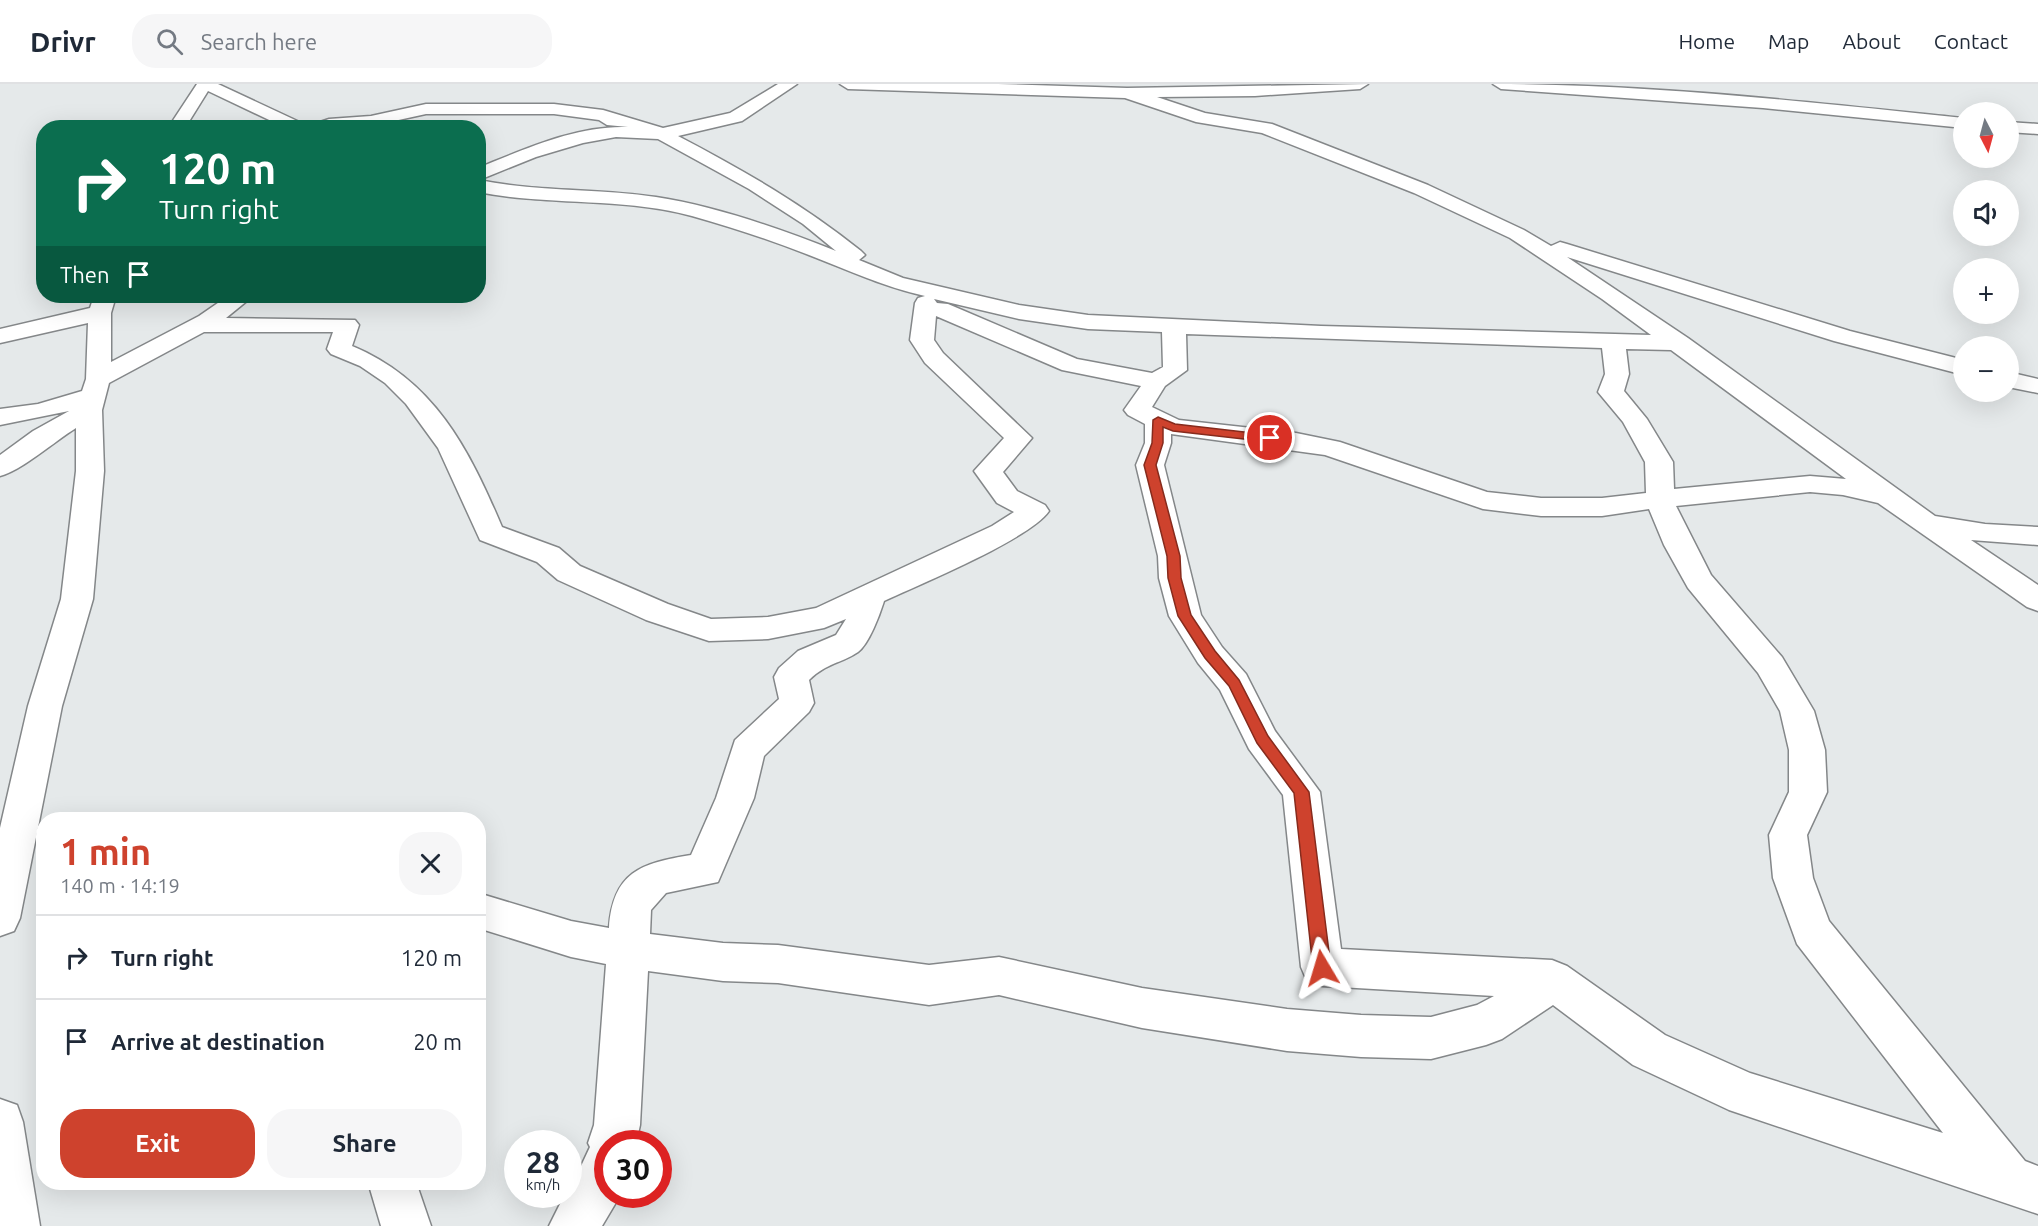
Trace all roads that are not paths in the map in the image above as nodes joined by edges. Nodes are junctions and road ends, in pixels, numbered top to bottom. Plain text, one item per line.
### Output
1 (205, 84) edge
2 (789, 84) edge
3 (849, 84) edge
4 (1360, 84) edge
5 (1501, 84) edge
6 (1251, 87) edge
7 (1127, 93) junction
8 (407, 103) junction
9 (181, 120) edge
10 (284, 120) edge
11 (373, 120) edge
12 (402, 120) edge
13 (1953, 122) edge
14 (1266, 128) junction
15 (2019, 128) edge
16 (2038, 129) edge
17 (662, 134) junction
18 (486, 172) edge
19 (486, 188) edge
20 (1517, 234) junction
21 (867, 270) junction
22 (896, 284) junction
23 (231, 303) edge
24 (926, 303) junction
25 (103, 304) edge
26 (197, 325) junction
27 (1174, 328) junction
28 (0, 336) edge
29 (1613, 341) junction
30 (1680, 343) junction
31 (1953, 365) edge
32 (1156, 381) junction
33 (2019, 382) edge
34 (2038, 386) edge
35 (87, 407) junction
36 (0, 418) edge
37 (1158, 420) junction
38 (0, 468) edge
39 (1888, 497) junction
40 (1660, 501) junction
41 (1926, 524) junction
42 (2038, 536) edge
43 (870, 597) junction
44 (2038, 600) edge
45 (486, 912) edge
46 (0, 918) edge
47 (627, 950) junction
48 (1552, 980) junction
49 (0, 1122) edge
50 (616, 1130) edge
51 (4, 1179) edge
52 (2023, 1184) edge
53 (395, 1190) edge
54 (594, 1194) edge
55 (2038, 1212) edge
56 (15, 1226) edge
57 (406, 1226) edge
58 (574, 1226) edge

1 - 9 street
1 - 10 street
2 - 17 street
3 - 7 street
4 - 6 street
5 - 13 street
6 - 7 street
6 - 14 street
7 - 14 street
8 - 11 street
8 - 12 street
8 - 17 street
14 - 20 street
15 - 16 street
17 - 18 street
17 - 21 street
19 - 21 street
20 - 30 street
20 - 31 street
21 - 22 street
22 - 24 street
22 - 27 street
23 - 26 street
24 - 32 street
24 - 43 street
25 - 28 street
25 - 35 street
26 - 35 street
26 - 43 street
27 - 29 street
27 - 32 street
29 - 30 street
29 - 40 street
30 - 39 street
32 - 37 street
33 - 34 street
35 - 36 street
35 - 36 street
35 - 38 street
35 - 46 street
37 - 40 street
37 - 48 street
39 - 40 street
39 - 41 street
40 - 52 street
41 - 42 street
41 - 44 street
43 - 47 street
45 - 47 street
47 - 48 street
47 - 50 street
48 - 52 street
49 - 51 street
51 - 56 street
52 - 55 street
53 - 57 street
54 - 58 street

